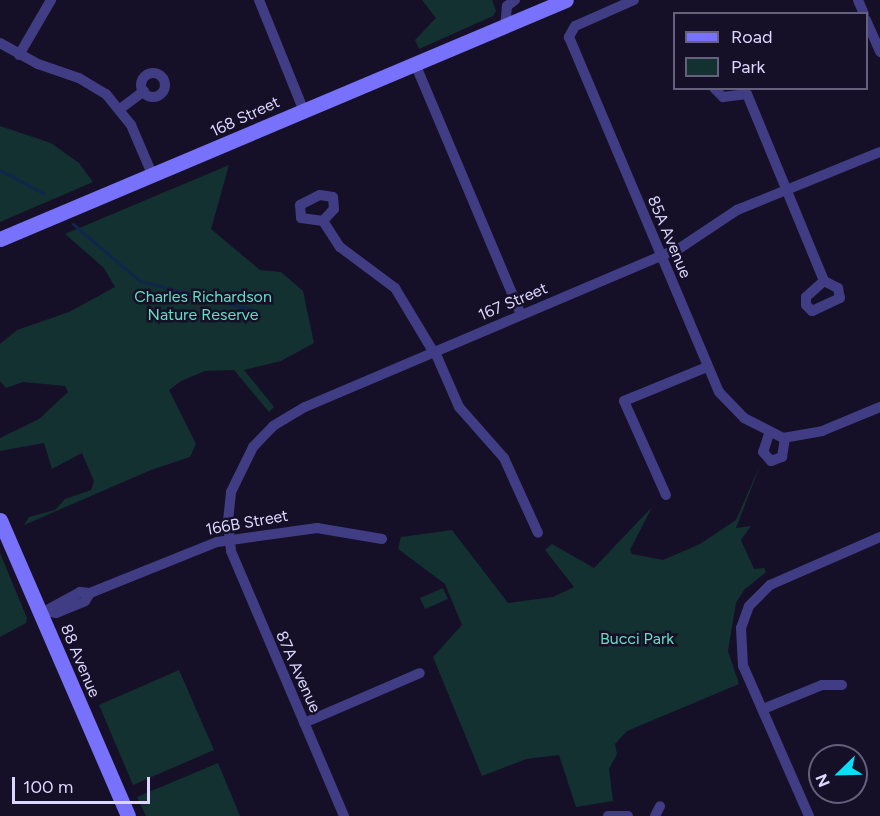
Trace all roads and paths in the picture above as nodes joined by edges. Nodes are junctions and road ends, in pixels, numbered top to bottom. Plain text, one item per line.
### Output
1 (51, 0) edge
2 (259, 0) edge
3 (514, 0) edge
4 (566, 0) edge
5 (634, 0) edge
6 (868, 22) edge
7 (505, 28) junction
8 (0, 43) edge
9 (880, 52) edge
10 (19, 55) junction
11 (416, 66) junction
12 (716, 90) edge
13 (144, 91) dead end
14 (748, 91) edge
15 (120, 109) junction
16 (303, 109) junction
17 (880, 152) edge
18 (153, 176) junction
19 (786, 189) junction
20 (323, 221) dead end
21 (0, 239) edge
22 (661, 256) junction
23 (824, 281) dead end
24 (521, 315) junction
25 (434, 353) junction
26 (707, 367) junction
27 (880, 407) edge
28 (769, 434) junction
29 (784, 439) junction
30 (666, 495) dead end
31 (0, 520) edge
32 (538, 533) dead end
33 (880, 537) edge
34 (382, 539) dead end
35 (230, 540) junction
36 (47, 610) junction
37 (420, 672) dead end
38 (842, 685) dead end
39 (763, 709) junction
40 (304, 723) junction
41 (128, 816) edge
42 (344, 816) edge
43 (608, 816) edge
44 (628, 816) edge
45 (809, 816) edge

1 - 10 street
2 - 16 street
3 - 7 street
4 - 7 main road, 168 Street
5 - 22 street, 85A Avenue
6 - 9 street
7 - 11 main road, 168 Street
8 - 10 street
10 - 15 street
11 - 16 main road, 168 Street
11 - 24 street
12 - 14 street
13 - 15 street
14 - 19 street
15 - 18 street
16 - 18 main road, 168 Street
17 - 19 street, 167 Street
18 - 21 main road, 168 Street
19 - 22 street, 167 Street
19 - 23 street
20 - 25 street
22 - 24 street, 167 Street
22 - 26 street, 85A Avenue
24 - 25 street, 167 Street
25 - 32 street
25 - 35 street, 167 Street
26 - 28 street, 85A Avenue
26 - 30 street
27 - 29 street
28 - 29 street, 85A Avenue
28 - 29 street
31 - 36 main road, 88 Avenue
33 - 39 street
34 - 35 street, 166B Street
35 - 36 street, 166B Street
35 - 40 street, 87A Avenue
36 - 41 main road, 88 Avenue
37 - 40 street
38 - 39 street
39 - 45 street
40 - 42 street, 87A Avenue
43 - 44 street

